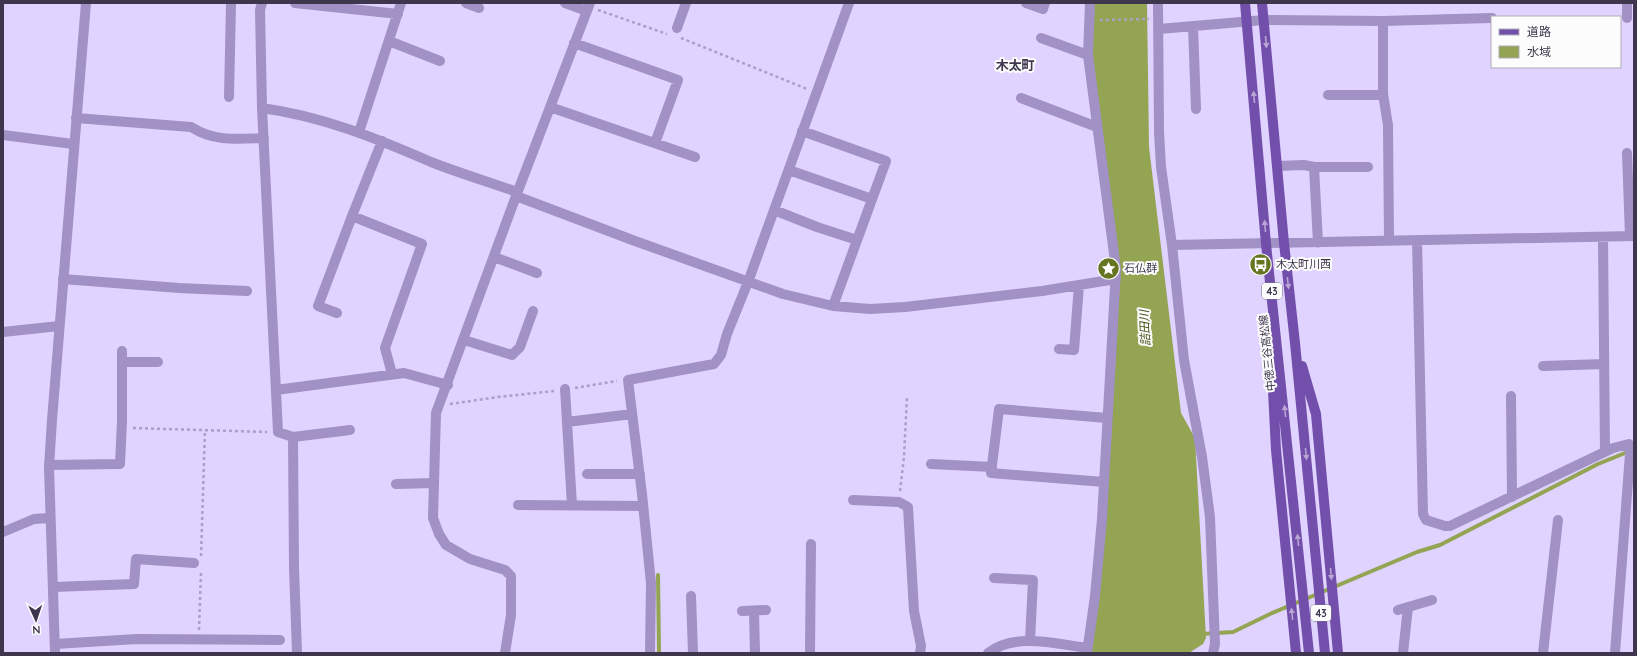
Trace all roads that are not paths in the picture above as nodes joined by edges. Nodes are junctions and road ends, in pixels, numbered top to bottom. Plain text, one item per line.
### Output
1 (86, 3) edge
2 (231, 3) edge
3 (262, 3) edge
4 (296, 3) edge
5 (401, 3) edge
6 (466, 3) edge
7 (565, 3) edge
8 (686, 3) edge
9 (849, 3) edge
10 (1026, 3) edge
11 (1045, 3) edge
12 (1090, 3) edge
13 (1158, 3) edge
14 (1245, 3) edge
15 (1262, 3) edge
16 (1627, 3) edge
17 (341, 6) edge
18 (588, 7) edge
19 (479, 8) dead end
20 (398, 14) junction
21 (1491, 18) edge
22 (1627, 18) edge
23 (1264, 20) junction
24 (1382, 21) junction
25 (1248, 22) junction
26 (1194, 26) junction
27 (1160, 29) junction
28 (675, 32) road end
29 (1041, 38) dead end
30 (389, 41) junction
31 (574, 43) junction
32 (1088, 55) junction
33 (440, 60) dead end
34 (1328, 95) dead end
35 (1383, 95) junction
36 (229, 97) dead end
37 (1021, 98) dead end
38 (550, 107) junction
39 (262, 108) junction
40 (1196, 109) dead end
41 (76, 118) junction
42 (1097, 127) junction
43 (802, 131) junction
44 (359, 132) junction
45 (3, 135) edge
46 (264, 138) junction
47 (382, 141) junction
48 (655, 143) junction
49 (73, 144) junction
50 (1627, 153) dead end
51 (695, 157) dead end
52 (1277, 166) junction
53 (1368, 167) dead end
54 (1314, 168) junction
55 (788, 170) junction
56 (517, 194) junction
57 (872, 199) junction
58 (774, 210) junction
59 (352, 216) junction
60 (1632, 236) edge
61 (1603, 237) junction
62 (857, 240) junction
63 (1417, 240) junction
64 (1389, 241) junction
65 (1284, 243) junction
66 (1318, 243) junction
67 (1266, 244) junction
68 (1172, 245) junction
69 (494, 257) junction
70 (537, 272) dead end
71 (63, 278) junction
72 (1116, 279) junction
73 (748, 282) junction
74 (1079, 285) junction
75 (247, 291) dead end
76 (833, 306) junction
77 (533, 311) dead end
78 (337, 313) dead end
79 (59, 326) junction
80 (3, 332) edge
81 (464, 340) junction
82 (1295, 343) junction
83 (1059, 349) dead end
84 (122, 351) dead end
85 (1279, 358) junction
86 (122, 362) junction
87 (158, 362) dead end
88 (1604, 364) junction
89 (1543, 366) dead end
90 (392, 374) junction
91 (448, 385) junction
92 (565, 389) road end
93 (276, 390) junction
94 (1511, 396) dead end
95 (632, 414) junction
96 (1107, 418) junction
97 (567, 422) junction
98 (350, 430) dead end
99 (293, 437) junction
100 (1631, 443) edge
101 (1605, 452) junction
102 (931, 464) dead end
103 (49, 465) junction
104 (992, 467) junction
105 (587, 474) dead end
106 (640, 474) junction
107 (1104, 482) junction
108 (434, 483) junction
109 (396, 484) dead end
110 (1512, 498) junction
111 (853, 500) dead end
112 (518, 505) dead end
113 (572, 505) junction
114 (643, 506) junction
115 (50, 518) junction
116 (1558, 520) dead end
117 (3, 532) edge
118 (811, 544) dead end
119 (199, 565) road end
120 (994, 578) dead end
121 (54, 587) junction
122 (691, 596) dead end
123 (1432, 600) dead end
124 (1408, 607) junction
125 (766, 610) dead end
126 (1398, 610) dead end
127 (742, 611) dead end
128 (754, 611) junction
129 (280, 640) dead end
130 (1030, 641) junction
131 (55, 649) edge
132 (1087, 651) edge
133 (297, 653) edge
134 (505, 653) edge
135 (650, 653) edge
136 (693, 653) edge
137 (755, 653) edge
138 (810, 653) edge
139 (920, 653) edge
140 (988, 653) edge
141 (1213, 653) edge
142 (1296, 653) edge
143 (1309, 653) edge
144 (1325, 653) edge
145 (1338, 653) edge
146 (1403, 653) edge
147 (1543, 653) edge
148 (1615, 653) edge

1 - 41 street
2 - 36 street
3 - 39 street
4 - 17 street
5 - 20 street
6 - 19 street
7 - 18 street
8 - 28 street
9 - 43 street
10 - 11 street
12 - 32 street
13 - 27 street
14 - 25 main road, 中徳三谷高松線 / 43
15 - 23 main road, 43
16 - 22 street
17 - 20 street
18 - 31 street
20 - 30 street
21 - 24 street
23 - 24 street
23 - 25 street
23 -> 52 main road, 43
24 - 35 street
25 - 26 street
67 -> 25 main road, 中徳三谷高松線 / 43
26 - 27 street
26 - 40 street
27 - 68 street
29 - 32 street
30 - 33 street
30 - 44 street
31 - 38 street
31 - 48 street
32 - 42 street
34 - 35 street
35 - 64 street
37 - 42 street
38 - 48 street
38 - 56 street
39 - 44 street
39 - 46 street
41 - 46 street
41 - 49 street
42 - 72 street
43 - 55 street
43 - 57 street
44 - 47 street
45 - 49 street
46 - 93 street
47 - 56 street
47 - 59 street
48 - 51 street
49 - 71 street
50 - 60 street
52 - 54 street
52 - 65 main road, 43
53 - 54 street
54 - 66 street
55 - 57 street
55 - 58 street
56 - 69 street
56 - 73 street
57 - 62 street
58 - 62 street
58 - 73 street
59 - 78 street
59 - 90 street
60 - 61 street
61 - 63 street
61 - 88 street
62 - 76 street
63 - 64 street
63 - 110 street
64 - 66 street
65 - 66 street
65 - 67 street
65 -> 82 main road, 43
67 - 68 street
67 - 85 main road, 中徳三谷高松線 / 43
68 - 141 street
69 - 70 street
69 - 81 street
71 - 75 street
71 - 79 street
72 - 74 street
72 - 96 street
73 - 76 street
73 - 95 street
74 - 76 street
74 - 83 street
77 - 81 street
79 - 80 street
79 - 103 street
81 - 91 street
82 -> 144 main road, 43
82 -> 145 main road
84 - 86 street
142 -> 85 main road
143 -> 85 main road, 中徳三谷高松線 / 43
86 - 87 street
86 - 103 street
88 - 89 street
88 - 101 street
90 - 91 street
90 - 93 street
91 - 108 street
92 - 97 street
93 - 99 street
94 - 110 street
95 - 97 street
95 - 106 street
96 - 104 street
96 - 107 street
97 - 113 street
98 - 99 street
99 - 133 street
100 - 101 street
100 - 148 street
101 - 110 street
102 - 104 street
103 - 115 street
104 - 107 street
105 - 106 street
106 - 114 street
107 - 132 street
108 - 109 street
108 - 134 street
111 - 139 street
112 - 113 street
113 - 114 street
114 - 135 street
115 - 117 street
115 - 121 street
116 - 147 street
118 - 138 street
119 - 121 street
120 - 130 street
121 - 131 street
122 - 136 street
123 - 124 street
124 - 126 street
124 - 146 street
125 - 128 street
127 - 128 street
128 - 137 street
129 - 131 street
130 - 132 street
130 - 140 street

